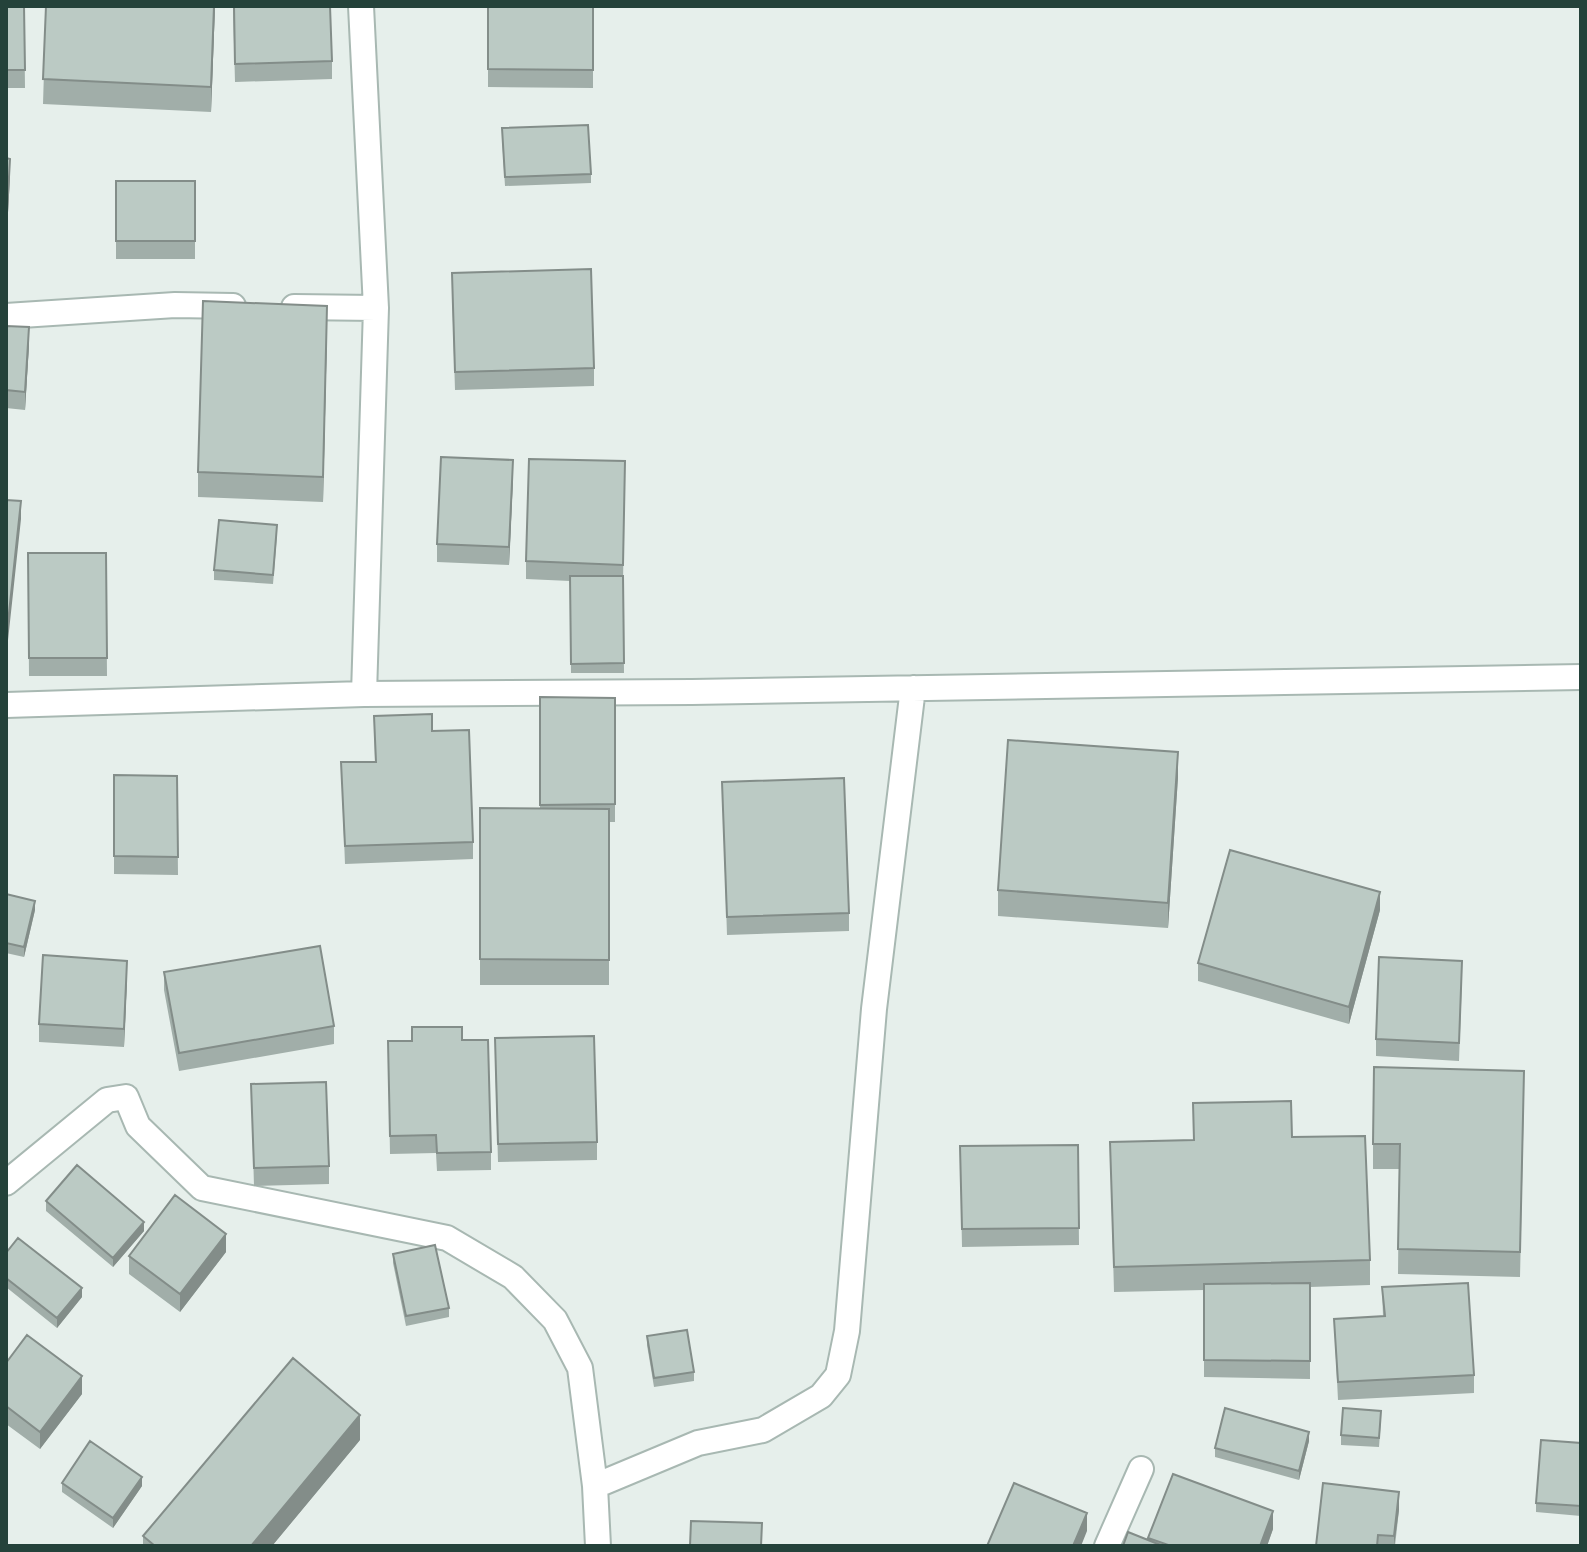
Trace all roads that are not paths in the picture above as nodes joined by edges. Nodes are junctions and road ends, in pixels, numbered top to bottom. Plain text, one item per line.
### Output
1 (361, 6) edge
2 (376, 308) junction
3 (6, 316) edge
4 (1581, 677) edge
5 (913, 688) junction
6 (364, 694) junction
7 (6, 705) edge
8 (6, 1183) edge
9 (1141, 1469) dead end
10 (595, 1486) junction
11 (598, 1546) edge
12 (1107, 1546) edge

1 - 2 street
2 - 3 street
2 - 6 street
4 - 5 street
5 - 6 street
5 - 10 street
6 - 7 street
8 - 10 street
9 - 12 street
10 - 11 street

